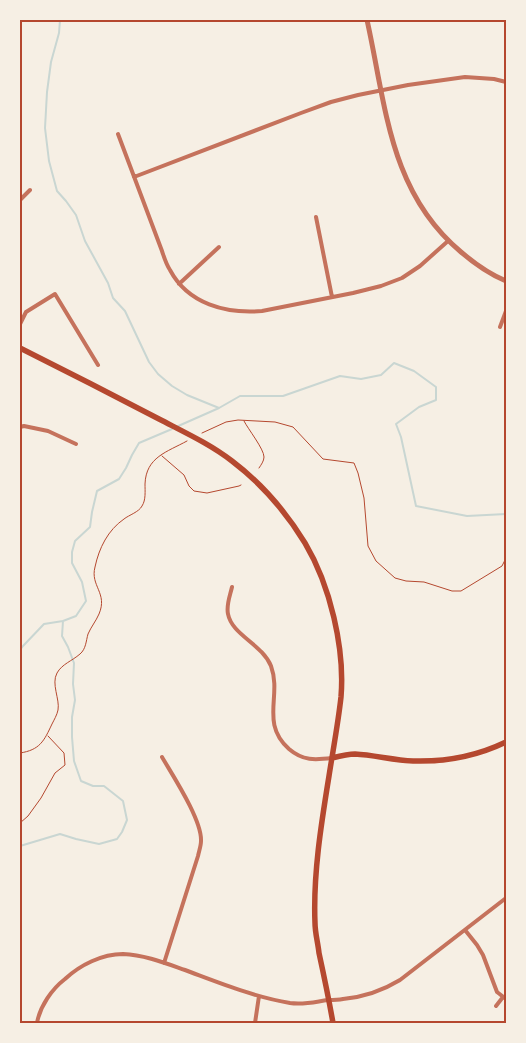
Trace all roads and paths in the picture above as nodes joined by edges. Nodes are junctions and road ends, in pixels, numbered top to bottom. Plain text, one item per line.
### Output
1 (366, 20) edge
2 (506, 82) edge
3 (382, 90) junction
4 (118, 134) dead end
5 (134, 177) junction
6 (30, 190) dead end
7 (20, 200) edge
8 (316, 217) dead end
9 (448, 241) junction
10 (219, 247) dead end
11 (506, 281) edge
12 (179, 284) junction
13 (332, 297) junction
14 (506, 311) edge
15 (20, 324) edge
16 (500, 327) dead end
17 (20, 348) edge
18 (98, 365) dead end
19 (244, 420) junction
20 (20, 427) edge
21 (203, 433) dead end
22 (186, 442) dead end
23 (76, 444) dead end
24 (161, 455) junction
25 (259, 468) dead end
26 (241, 485) dead end
27 (506, 558) edge
28 (232, 587) dead end
29 (47, 735) junction
30 (506, 742) edge
31 (20, 752) edge
32 (162, 756) dead end
33 (332, 758) junction
34 (20, 822) edge
35 (506, 898) edge
36 (465, 930) junction
37 (164, 963) junction
38 (258, 996) junction
39 (504, 998) edge
40 (329, 1000) junction
41 (496, 1006) dead end
42 (38, 1023) edge
43 (255, 1023) edge
44 (334, 1023) edge

1 - 3 street
2 - 3 street
3 - 5 street
3 - 9 street
4 - 5 street
5 - 12 street
6 - 7 street
8 - 13 street
9 - 11 street
9 - 13 street
10 - 12 street
12 - 13 street
14 - 16 street
15 - 18 street
17 - 33 main road
19 - 21 path
19 - 25 path
19 - 27 path
20 - 23 street
22 - 24 path
24 - 26 path
24 - 29 path
28 - 33 street
29 - 31 path
29 - 34 path
30 - 33 main road
32 - 37 street
33 - 40 main road
35 - 36 street
36 - 39 street
36 - 40 street
37 - 38 street
37 - 42 street
38 - 40 street
38 - 43 street
39 - 41 street
40 - 44 main road

